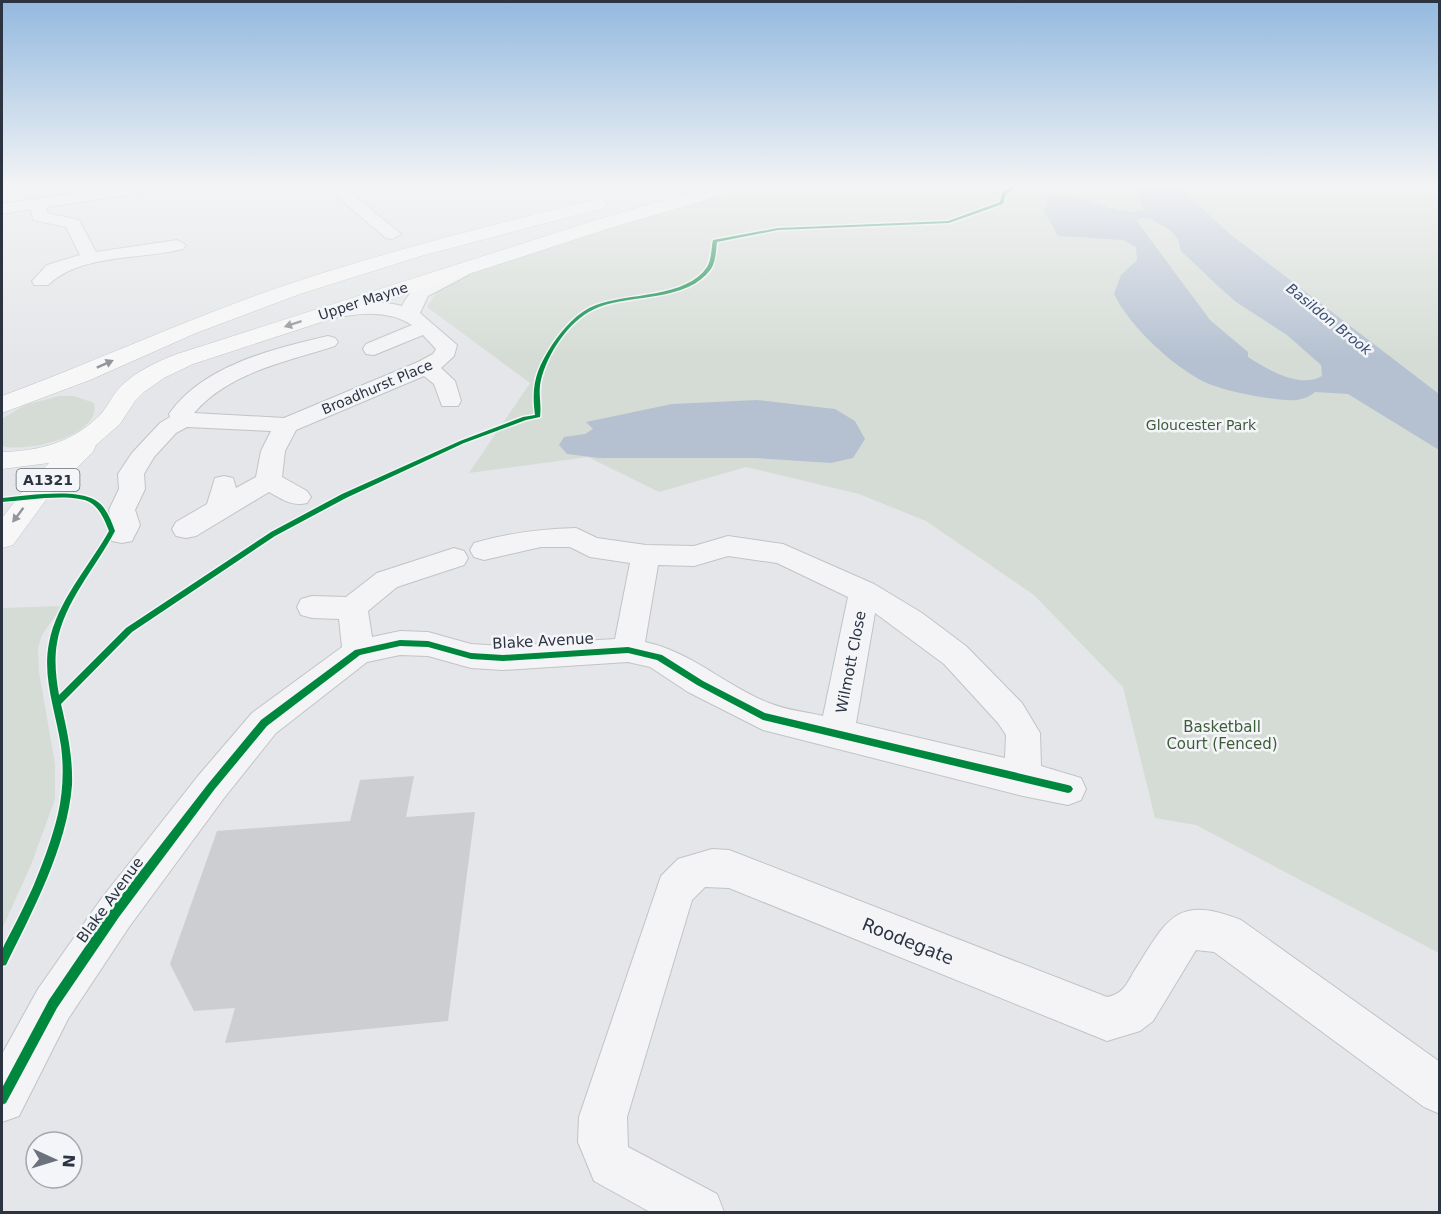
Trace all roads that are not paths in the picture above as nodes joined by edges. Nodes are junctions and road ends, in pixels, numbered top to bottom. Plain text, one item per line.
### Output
1 (83, 244) edge
2 (443, 244) edge
3 (544, 244) edge
4 (177, 245) dead end
5 (90, 258) junction
6 (478, 264) junction
7 (41, 281) dead end
8 (320, 315) junction
9 (417, 321) junction
10 (328, 342) dead end
11 (374, 349) dead end
12 (426, 367) junction
13 (51, 387) junction
14 (7, 401) edge
15 (450, 401) dead end
16 (109, 420) junction
17 (183, 420) junction
18 (287, 425) junction
19 (2, 460) edge
20 (269, 481) junction
21 (298, 497) dead end
22 (186, 529) dead end
23 (122, 534) dead end
24 (2, 538) edge
25 (484, 550) dead end
26 (646, 555) junction
27 (454, 558) dead end
28 (864, 591) junction
29 (312, 607) dead end
30 (353, 608) junction
31 (628, 650) junction
32 (358, 652) junction
33 (837, 733) junction
34 (1023, 780) junction
35 (1068, 789) dead end
36 (1440, 1091) edge
37 (2, 1099) edge
38 (699, 1212) edge

1 - 5 street
13 -> 2 main road
3 - 6 main road, Upper Mayne
4 - 5 street
5 - 7 street
6 - 8 main road, Upper Mayne
6 - 9 street
8 - 9 street
8 -> 16 main road, Upper Mayne
9 - 11 street
9 - 12 street, Broadhurst Place
10 - 17 street
12 - 15 street
12 - 18 street, Broadhurst Place
13 - 14 main road
13 - 16 main road
16 - 19 main road, Upper Mayne
16 -> 24 main road, A1321
17 - 18 street, Broadhurst Place
17 - 23 street
18 - 20 street
20 - 21 street
20 - 22 street
25 - 26 street
26 - 28 street
26 - 31 street
27 - 30 street
28 - 33 street, Wilmott Close
28 - 34 street
29 - 30 street
30 - 32 street
31 - 32 street, Blake Avenue
31 - 33 street, Blake Avenue
32 - 37 street, Blake Avenue
33 - 34 street, Blake Avenue
34 - 35 street, Blake Avenue
36 - 38 street, Roodegate

